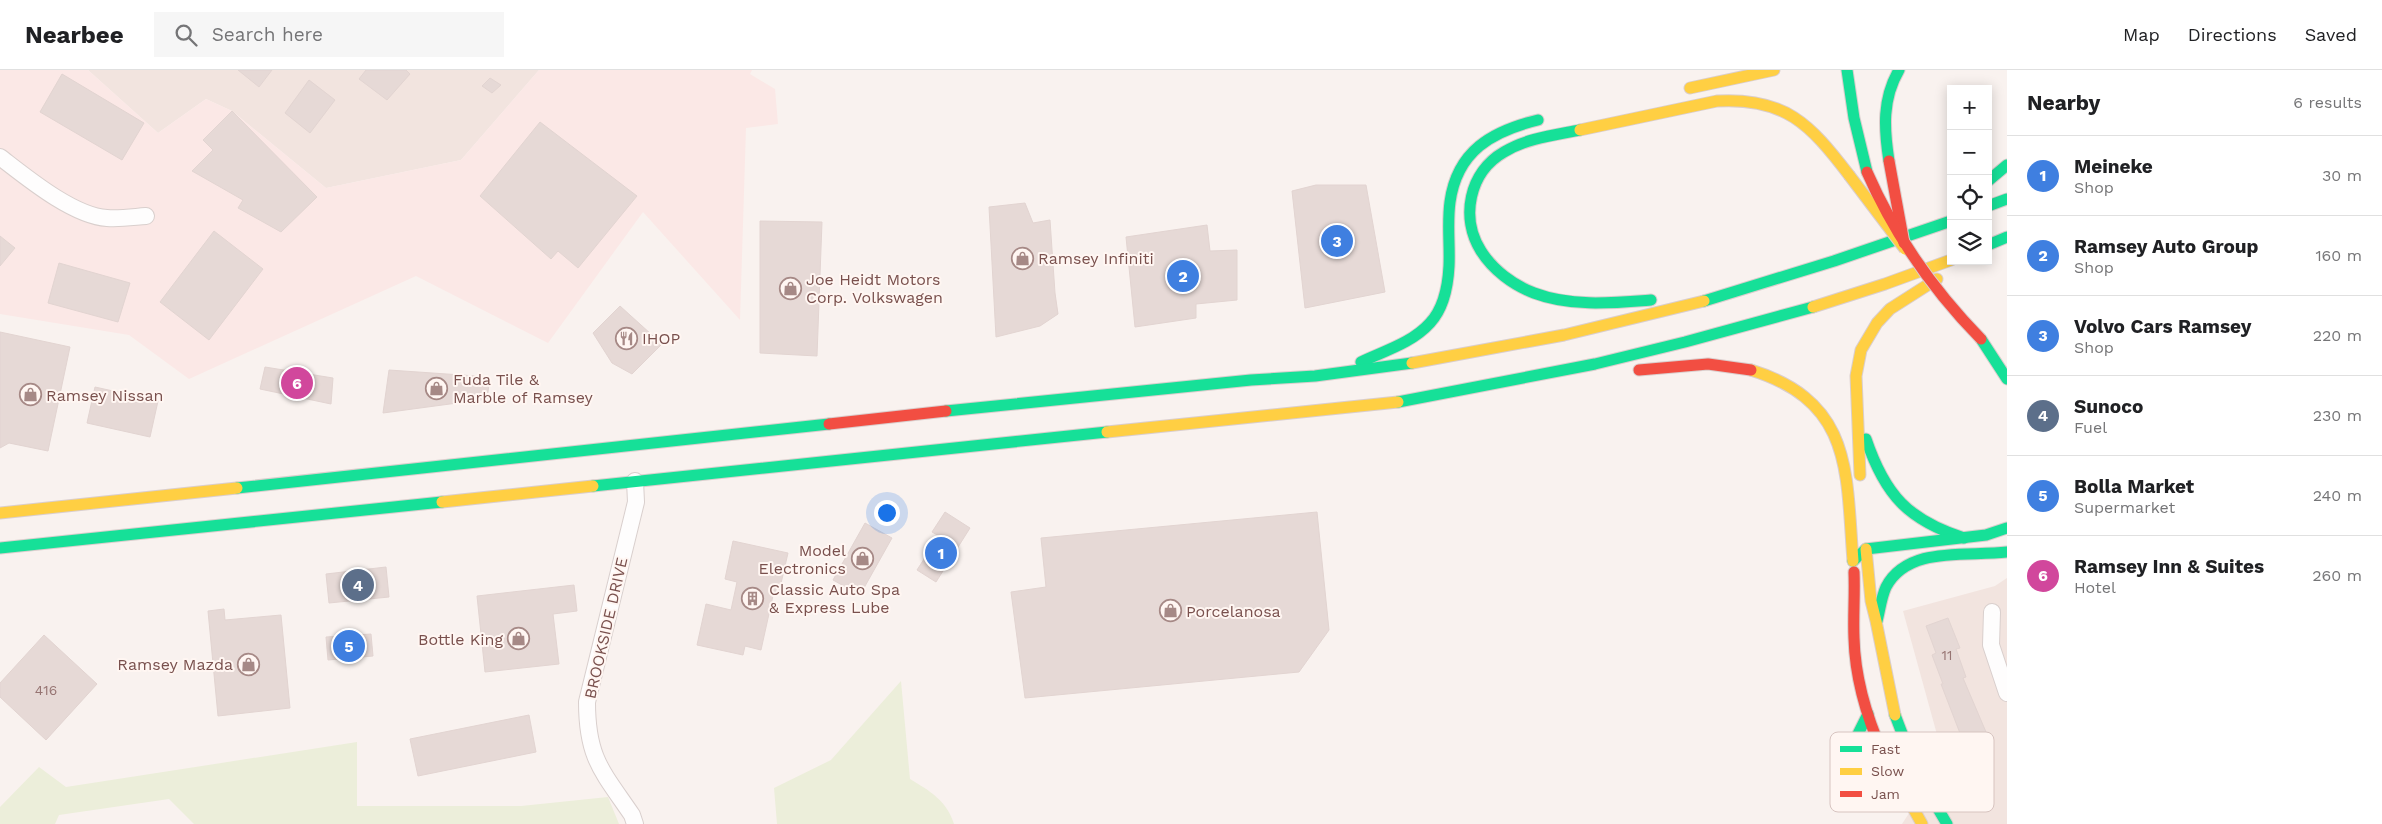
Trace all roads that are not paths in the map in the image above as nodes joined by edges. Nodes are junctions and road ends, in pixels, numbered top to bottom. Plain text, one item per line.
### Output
1 (1774, 70) edge
2 (1847, 70) edge
3 (1899, 70) edge
4 (1680, 90) dead end
5 (1547, 118) dead end
6 (0, 157) edge
7 (2007, 165) edge
8 (1992, 178) edge
9 (2007, 199) edge
10 (1992, 205) edge
11 (146, 216) dead end
12 (1918, 220) dead end
13 (1947, 222) edge
14 (1905, 249) junction
15 (1834, 261) junction
16 (1947, 261) edge
17 (1959, 265) edge
18 (1727, 295) junction
19 (1981, 339) junction
20 (2007, 362) edge
21 (1343, 371) junction
22 (1632, 371) dead end
23 (1612, 373) dead end
24 (2007, 379) edge
25 (1496, 386) junction
26 (1858, 413) junction
27 (635, 481) junction
28 (1861, 489) dead end
29 (0, 513) edge
30 (2007, 528) edge
31 (1964, 538) junction
32 (1865, 544) junction
33 (0, 548) edge
34 (2007, 552) edge
35 (1853, 561) junction
36 (1992, 612) dead end
37 (1877, 621) junction
38 (2007, 693) edge
39 (1868, 714) junction
40 (1859, 732) edge
41 (1875, 732) edge
42 (1900, 732) edge
43 (1915, 812) edge
44 (1941, 812) edge
45 (635, 824) edge
46 (1922, 824) edge
47 (1948, 824) edge

1 - 4 main road
2 - 14 main road, bridge
3 - 14 main road, bridge
5 - 21 main road
6 - 11 street
7 - 8 main road
9 - 10 main road
12 - 15 main road
13 - 15 main road
14 - 18 main road, bridge
14 - 19 main road, bridge
15 - 18 main road
16 - 25 main road
17 - 26 main road
18 - 21 main road
19 - 20 main road
19 - 24 main road
21 - 29 main road
22 - 35 main road
23 - 25 main road
25 - 27 main road
26 - 28 main road
26 - 31 main road
27 - 33 main road
27 - 45 street, BROOKSIDE DRIVE
30 - 31 main road
31 - 32 main road
32 - 35 main road
32 - 37 main road
34 - 37 main road
35 - 39 main road
36 - 38 street
37 - 42 main road
39 - 40 main road
39 - 41 main road
43 - 46 main road
44 - 47 main road

